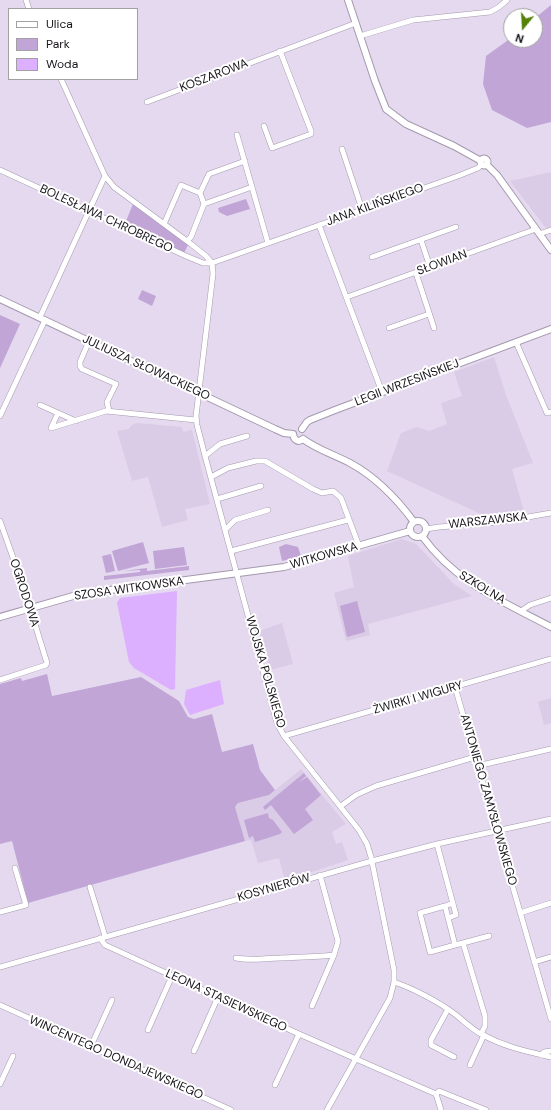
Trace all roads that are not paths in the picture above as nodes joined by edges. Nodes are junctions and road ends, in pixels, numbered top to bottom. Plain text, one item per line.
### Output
1 (348, 0) edge
2 (507, 0) edge
3 (356, 23) junction
4 (360, 36) junction
5 (280, 51) junction
6 (61, 80) edge
7 (147, 102) dead end
8 (264, 126) dead end
9 (236, 135) dead end
10 (342, 149) dead end
11 (245, 161) junction
12 (483, 163) junction
13 (0, 170) edge
14 (105, 176) junction
15 (252, 187) junction
16 (200, 193) junction
17 (204, 204) junction
18 (362, 209) junction
19 (88, 211) junction
20 (164, 224) junction
21 (319, 225) junction
22 (456, 227) dead end
23 (551, 230) edge
24 (538, 232) junction
25 (421, 240) junction
26 (187, 241) junction
27 (268, 243) junction
28 (551, 250) edge
29 (372, 257) dead end
30 (212, 263) junction
31 (430, 267) junction
32 (416, 273) junction
33 (347, 297) junction
34 (0, 299) edge
35 (429, 314) junction
36 (42, 318) junction
37 (389, 328) dead end
38 (434, 328) dead end
39 (551, 329) edge
40 (89, 341) junction
41 (516, 342) junction
42 (382, 392) junction
43 (198, 393) junction
44 (40, 405) dead end
45 (109, 411) junction
46 (551, 412) edge
47 (58, 413) junction
48 (0, 416) edge
49 (196, 420) junction
50 (76, 421) junction
51 (302, 429) junction
52 (293, 434) junction
53 (247, 436) dead end
54 (303, 439) junction
55 (205, 456) junction
56 (211, 478) junction
57 (261, 486) dead end
58 (217, 499) junction
59 (268, 510) dead end
60 (551, 513) edge
61 (348, 520) junction
62 (0, 521) edge
63 (414, 522) junction
64 (426, 529) junction
65 (225, 530) junction
66 (410, 531) junction
67 (422, 536) junction
68 (359, 546) junction
69 (231, 551) junction
70 (237, 574) junction
71 (551, 598) edge
72 (31, 608) junction
73 (521, 610) junction
74 (0, 616) edge
75 (551, 627) edge
76 (551, 659) edge
77 (0, 680) edge
78 (455, 687) junction
79 (284, 736) junction
80 (551, 749) edge
81 (475, 757) junction
82 (478, 766) junction
83 (341, 806) junction
84 (551, 819) edge
85 (497, 831) junction
86 (437, 844) junction
87 (372, 861) junction
88 (15, 868) dead end
89 (320, 875) junction
90 (90, 887) dead end
91 (453, 903) junction
92 (551, 903) edge
93 (445, 906) junction
94 (0, 912) edge
95 (520, 913) junction
96 (448, 918) junction
97 (489, 936) dead end
98 (102, 937) junction
99 (463, 943) junction
100 (456, 945) junction
101 (334, 955) junction
102 (551, 957) edge
103 (236, 958) dead end
104 (534, 962) junction
105 (0, 967) edge
106 (172, 976) junction
107 (394, 982) junction
108 (218, 997) junction
109 (112, 1000) dead end
110 (0, 1005) edge
111 (312, 1006) dead end
112 (448, 1009) junction
113 (551, 1019) edge
114 (148, 1030) dead end
115 (299, 1034) junction
116 (482, 1035) junction
117 (91, 1046) junction
118 (194, 1051) dead end
119 (551, 1051) edge
120 (542, 1055) junction
121 (13, 1056) dead end
122 (454, 1057) dead end
123 (551, 1057) edge
124 (356, 1059) junction
125 (470, 1065) dead end
126 (0, 1084) edge
127 (275, 1085) dead end
128 (436, 1094) junction
129 (231, 1110) edge
130 (327, 1110) edge
131 (441, 1110) edge
132 (486, 1110) edge

1 - 3 street
2 - 4 street
3 - 4 street
3 - 5 street, KOSZAROWA
4 - 12 street
5 - 7 street, KOSZAROWA
5 - 8 street
6 - 14 street
9 - 11 street
10 - 18 street
11 - 15 street
11 - 16 street
12 - 18 street, JANA KILIŃSKIEGO
12 - 24 street
13 - 19 street, BOLESŁAWA CHROBREGO
14 - 19 street
14 - 20 street
15 - 17 street
15 - 27 street
16 - 17 street
16 - 20 street
17 - 26 street
18 - 21 street, JANA KILIŃSKIEGO
19 - 30 street, BOLESŁAWA CHROBREGO
19 - 36 street
20 - 26 street
21 - 27 street, JANA KILIŃSKIEGO
21 - 33 street
22 - 25 street
23 - 24 street, SŁOWIAN
24 - 28 street
24 - 31 street, SŁOWIAN
25 - 29 street
25 - 31 street
26 - 30 street
27 - 30 street, JANA KILIŃSKIEGO
30 - 43 street, WOJSKA POLSKIEGO
31 - 32 street, SŁOWIAN
32 - 33 street, SŁOWIAN
32 - 35 street
33 - 42 street
34 - 36 street, JULIUSZA SŁOWACKIEGO
35 - 37 street
35 - 38 street
36 - 40 street, JULIUSZA SŁOWACKIEGO
36 - 48 street
39 - 41 street, LEGII WRZESIŃSKIEJ
40 - 43 street, JULIUSZA SŁOWACKIEGO
40 - 45 street
41 - 42 street, LEGII WRZESIŃSKIEJ
41 - 46 street
42 - 51 street, LEGII WRZESIŃSKIEJ
43 - 49 street, WOJSKA POLSKIEGO
43 - 52 street, JULIUSZA SŁOWACKIEGO
44 - 47 street
45 - 49 street
45 - 50 street
47 - 50 street
47 - 50 street
49 - 55 street, WOJSKA POLSKIEGO
51 - 52 street
51 - 54 street
52 - 54 street
53 - 55 street
54 - 63 street
55 - 56 street, WOJSKA POLSKIEGO
56 - 58 street, WOJSKA POLSKIEGO
56 - 61 street
57 - 58 street
58 - 65 street, WOJSKA POLSKIEGO
59 - 65 street
60 - 64 street, WARSZAWSKA
61 - 68 street
61 - 69 street
62 - 72 street, OGRODOWA
63 - 64 street
63 - 66 street
64 - 67 street
65 - 69 street, WOJSKA POLSKIEGO
66 - 67 street
66 - 68 street, WITKOWSKA
67 - 73 street, SZKOLNA
68 - 70 street, WITKOWSKA
69 - 70 street, WOJSKA POLSKIEGO
70 - 72 street, SZOSA WITKOWSKA
70 - 79 street, WOJSKA POLSKIEGO
71 - 73 street
72 - 74 street, SZOSA WITKOWSKA
72 - 77 street, OGRODOWA
73 - 75 street, SZKOLNA
76 - 78 street, ŻWIRKI I WIGURY
78 - 79 street, ŻWIRKI I WIGURY
78 - 81 street, ANTONIEGO ZAMYSŁOWSKIEGO
79 - 83 street, WOJSKA POLSKIEGO
80 - 82 street
81 - 82 street, ANTONIEGO ZAMYSŁOWSKIEGO
81 - 83 street
82 - 85 street, ANTONIEGO ZAMYSŁOWSKIEGO
83 - 87 street, WOJSKA POLSKIEGO
84 - 85 street, KOSYNIERÓW
85 - 86 street, KOSYNIERÓW
85 - 95 street, ANTONIEGO ZAMYSŁOWSKIEGO
86 - 87 street, KOSYNIERÓW
86 - 91 street
87 - 89 street, KOSYNIERÓW
87 - 107 street, WOJSKA POLSKIEGO
88 - 94 street
89 - 98 street, KOSYNIERÓW
89 - 101 street
90 - 98 street
91 - 93 street
91 - 96 street
92 - 95 street
93 - 96 street
93 - 100 street
95 - 104 street, ANTONIEGO ZAMYSŁOWSKIEGO
96 - 100 street
97 - 99 street
98 - 105 street, KOSYNIERÓW
98 - 106 street, LEONA STASIEWSKIEGO
99 - 100 street
99 - 116 street
101 - 103 street
101 - 111 street
102 - 104 street
104 - 113 street, ANTONIEGO ZAMYSŁOWSKIEGO
106 - 108 street, LEONA STASIEWSKIEGO
106 - 114 street
107 - 112 street
107 - 124 street, WOJSKA POLSKIEGO
108 - 115 street, LEONA STASIEWSKIEGO
108 - 118 street
109 - 117 street
110 - 117 street, WINCENTEGO DONDAJEWSKIEGO
112 - 116 street
112 - 122 street
115 - 124 street, LEONA STASIEWSKIEGO
115 - 127 street
116 - 120 street
116 - 125 street
117 - 129 street, WINCENTEGO DONDAJEWSKIEGO
119 - 120 street
120 - 123 street
121 - 126 street
124 - 128 street, LEONA STASIEWSKIEGO
124 - 130 street, WOJSKA POLSKIEGO
128 - 131 street
128 - 132 street, LEONA STASIEWSKIEGO

